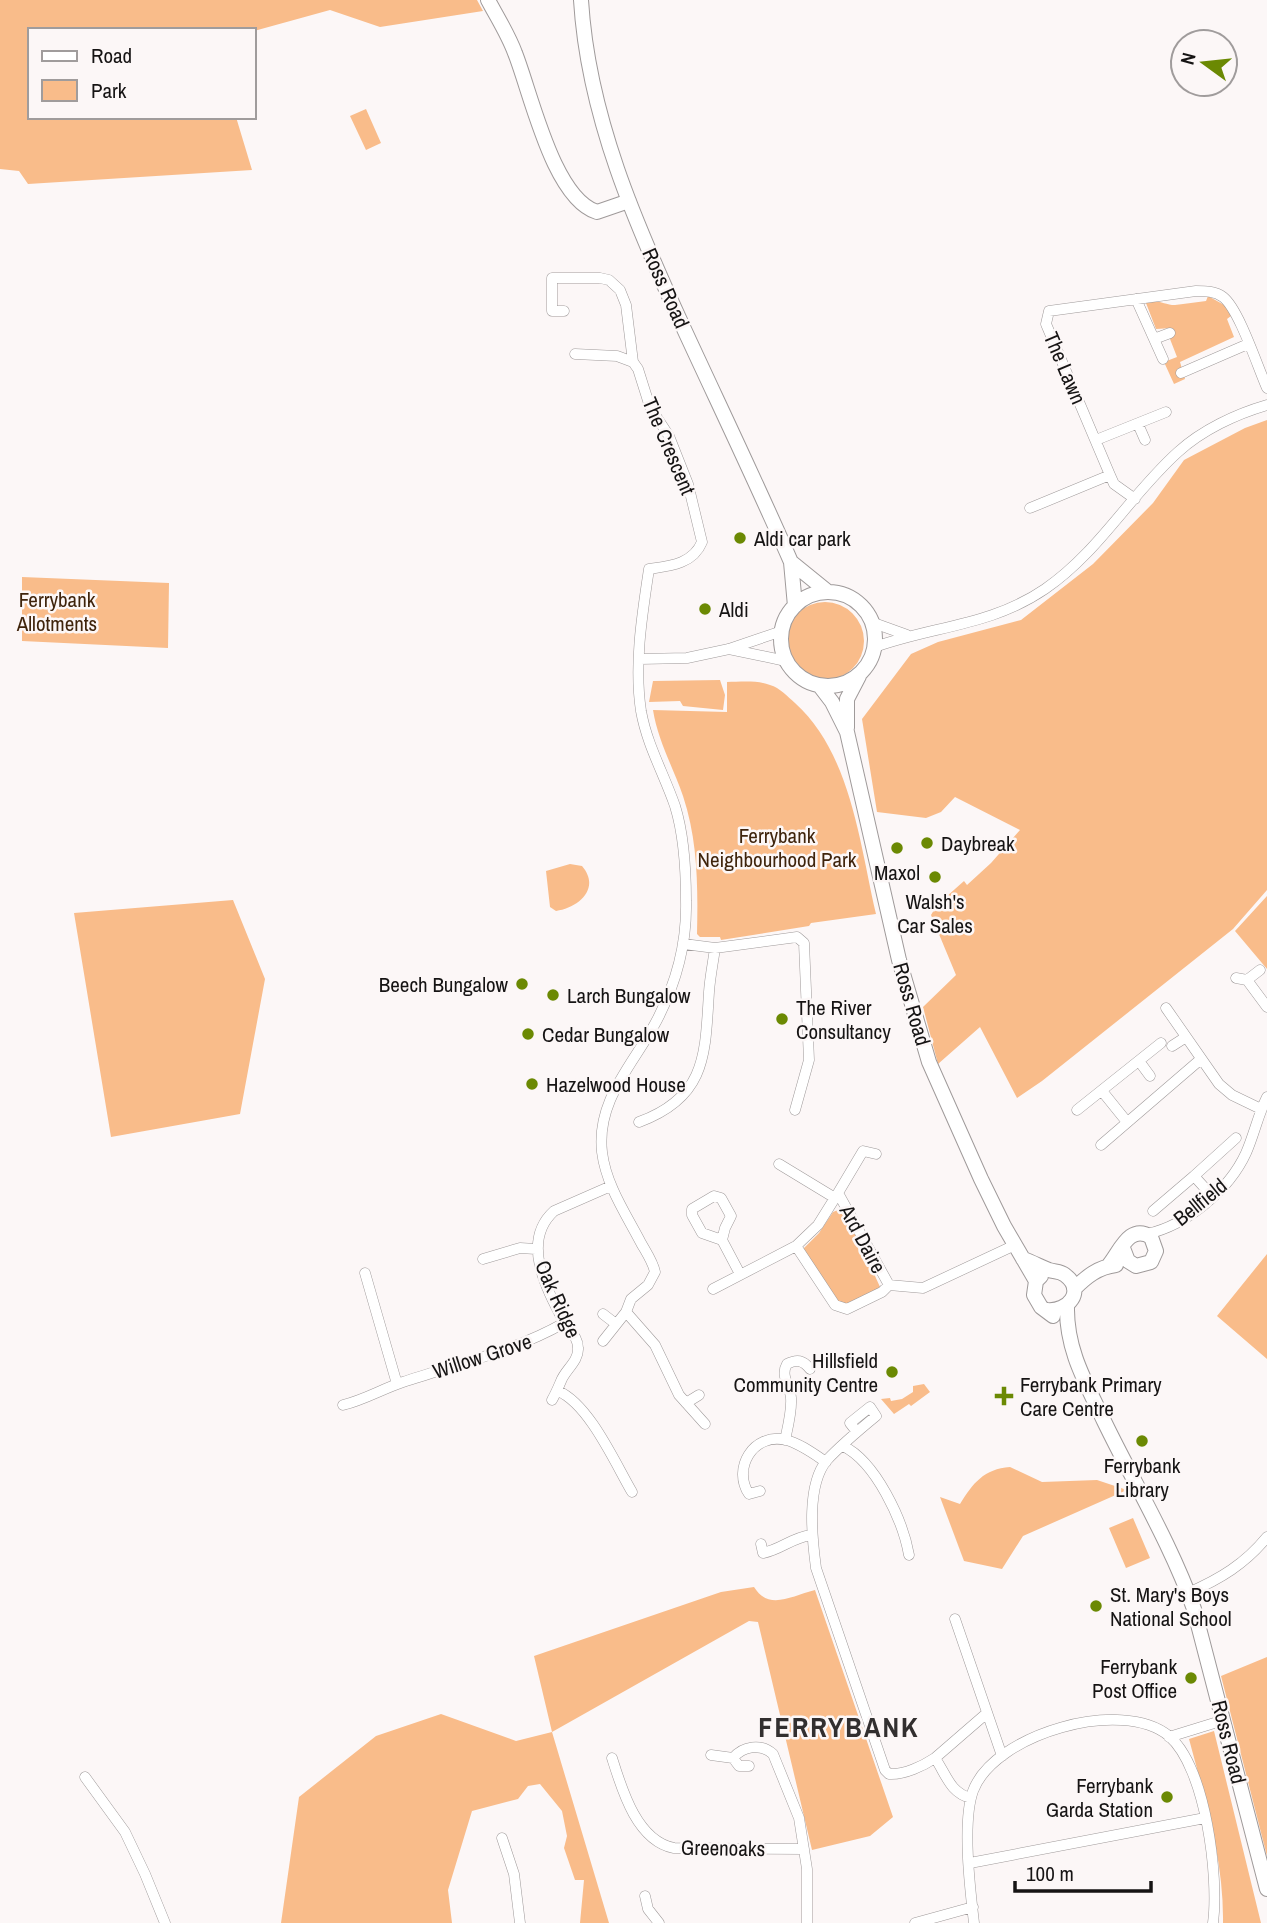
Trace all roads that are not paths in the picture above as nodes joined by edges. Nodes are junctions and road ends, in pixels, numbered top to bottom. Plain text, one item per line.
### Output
1 (488, 0) edge
2 (582, 0) edge
3 (629, 201) junction
4 (1136, 299) junction
5 (564, 311) dead end
6 (1170, 333) dead end
7 (1154, 340) junction
8 (1248, 344) junction
9 (575, 354) dead end
10 (1163, 359) dead end
11 (633, 362) junction
12 (1181, 373) dead end
13 (1267, 388) edge
14 (1267, 405) edge
15 (1166, 412) dead end
16 (1138, 424) junction
17 (1096, 440) junction
18 (1145, 440) dead end
19 (1110, 475) junction
20 (1135, 499) junction
21 (1030, 509) dead end
22 (791, 562) junction
23 (828, 592) junction
24 (795, 606) junction
25 (871, 622) junction
26 (782, 631) junction
27 (907, 635) junction
28 (875, 647) junction
29 (729, 649) junction
30 (640, 659) junction
31 (786, 661) junction
32 (859, 676) junction
33 (819, 685) junction
34 (847, 732) junction
35 (684, 944) junction
36 (715, 948) junction
37 (1260, 971) dead end
38 (1236, 978) dead end
39 (1247, 980) junction
40 (1267, 1007) edge
41 (1166, 1008) dead end
42 (1186, 1037) junction
43 (1161, 1043) dead end
44 (1172, 1046) dead end
45 (1201, 1059) junction
46 (1139, 1061) junction
47 (1150, 1076) dead end
48 (1102, 1091) junction
49 (1267, 1097) edge
50 (1261, 1109) junction
51 (795, 1110) dead end
52 (1077, 1110) dead end
53 (639, 1122) dead end
54 (1127, 1122) junction
55 (1236, 1138) dead end
56 (1101, 1145) dead end
57 (876, 1154) dead end
58 (779, 1164) dead end
59 (1194, 1176) junction
60 (611, 1186) junction
61 (837, 1196) junction
62 (1213, 1197) junction
63 (1153, 1211) dead end
64 (1165, 1230) junction
65 (1147, 1234) junction
66 (722, 1240) junction
67 (1015, 1245) junction
68 (796, 1246) junction
69 (1156, 1247) junction
70 (1122, 1248) junction
71 (536, 1249) junction
72 (483, 1259) dead end
73 (1023, 1259) junction
74 (1132, 1264) junction
75 (1108, 1266) junction
76 (1057, 1272) junction
77 (365, 1273) dead end
78 (740, 1274) junction
79 (1087, 1276) junction
80 (1036, 1281) junction
81 (889, 1285) junction
82 (713, 1289) dead end
83 (1074, 1289) junction
84 (1067, 1306) junction
85 (1046, 1310) junction
86 (626, 1312) junction
87 (603, 1314) dead end
88 (564, 1323) junction
89 (616, 1324) junction
90 (1066, 1328) junction
91 (603, 1340) dead end
92 (810, 1369) dead end
93 (397, 1384) junction
94 (699, 1395) dead end
95 (686, 1403) junction
96 (343, 1405) dead end
97 (705, 1424) dead end
98 (856, 1432) dead end
99 (785, 1440) junction
100 (843, 1446) junction
101 (826, 1462) junction
102 (760, 1491) dead end
103 (632, 1492) dead end
104 (811, 1535) junction
105 (1267, 1537) edge
106 (761, 1544) dead end
107 (909, 1555) dead end
108 (1188, 1593) junction
109 (955, 1619) dead end
110 (987, 1713) junction
111 (1224, 1720) junction
112 (1169, 1737) junction
113 (711, 1755) dead end
114 (1002, 1756) junction
115 (612, 1758) dead end
116 (733, 1758) junction
117 (935, 1758) junction
118 (749, 1766) dead end
119 (85, 1777) dead end
120 (971, 1798) junction
121 (1205, 1818) junction
122 (502, 1839) dead end
123 (804, 1849) junction
124 (970, 1863) junction
125 (1267, 1889) edge
126 (645, 1896) dead end
127 (973, 1907) junction
128 (165, 1923) edge
129 (520, 1923) edge
130 (659, 1923) edge
131 (807, 1923) edge
132 (915, 1923) edge
133 (974, 1923) edge
134 (1213, 1923) edge

1 - 3 main road
2 - 3 main road, Ross Road
3 - 22 main road, Ross Road
4 - 7 street
4 - 8 street, The Lawn
4 - 17 street, The Lawn
5 - 11 street, The Crescent
6 - 7 street
7 - 10 street
8 - 12 street
8 - 13 street, The Lawn
9 - 11 street
11 - 30 street, The Crescent
14 - 20 street
15 - 16 street
16 - 17 street
16 - 18 street
17 - 19 street, The Lawn
19 - 20 street, The Lawn
19 - 21 street
20 - 27 street
22 - 23 main road
22 - 24 main road
23 - 24 main road
23 - 25 main road
24 - 26 main road
25 - 27 street
25 - 28 main road
26 - 29 street
26 - 31 main road
27 - 28 street
28 - 32 main road
29 - 30 street
29 - 31 street
30 - 35 street
31 - 33 main road
32 - 33 main road
32 - 34 main road
33 - 34 main road
34 - 67 main road, Ross Road
35 - 36 street
35 - 60 street
36 - 51 street
36 - 53 street
37 - 39 street
38 - 39 street
39 - 40 street
41 - 42 street
42 - 44 street
42 - 45 street
43 - 46 street
45 - 50 street
45 - 54 street
46 - 47 street
46 - 48 street
48 - 52 street
48 - 54 street
49 - 50 street, Bellfield
50 - 62 street, Bellfield
54 - 56 street
55 - 59 street
57 - 61 street, Ard Daire
58 - 61 street, Ard Daire
59 - 62 street
59 - 63 street
60 - 71 street, Oak Ridge
60 - 86 street, Oak Ridge
61 - 68 street, Ard Daire
61 - 81 street, Ard Daire
62 - 64 street, Bellfield
64 - 65 street, Bellfield
64 - 69 street, Bellfield
65 - 69 main road
65 - 70 main road
66 - 66 street
66 - 78 street
67 - 73 main road, Ross Road
67 - 81 street, Ard Daire
68 - 78 street, Ard Daire
68 - 81 street, Ard Daire
69 - 74 main road
70 - 74 main road
70 - 75 main road
71 - 72 street
71 - 88 street, Oak Ridge
73 - 76 main road
73 - 80 main road, Ross Road
74 - 75 main road
75 - 79 main road
76 - 79 main road
76 - 80 main road
76 - 83 main road
77 - 93 street
78 - 82 street, Ard Daire
79 - 83 main road
80 - 85 main road
83 - 84 main road
84 - 85 main road
84 - 90 main road
85 - 90 main road
86 - 89 street, Oak Ridge
86 - 95 street
87 - 89 street, Oak Ridge
88 - 93 street, Willow Grove
88 - 103 street, Oak Ridge
89 - 91 street, Oak Ridge
90 - 108 main road, Ross Road
92 - 99 street
93 - 96 street, Willow Grove
94 - 95 street
95 - 97 street
98 - 100 street
99 - 101 street
99 - 102 street
100 - 101 street
100 - 107 street
101 - 104 street
104 - 106 street
104 - 117 street
105 - 108 street
108 - 111 main road, Ross Road
109 - 110 street
110 - 114 street
110 - 117 street
111 - 112 street
111 - 125 main road, Ross Road
112 - 114 street
112 - 121 street
113 - 116 street
114 - 120 street
115 - 123 street, Greenoaks
116 - 118 street
116 - 123 street
117 - 120 street
119 - 128 street
120 - 124 street
121 - 124 street
121 - 134 street
122 - 129 street
123 - 131 street
124 - 127 street
126 - 130 street
127 - 132 street
127 - 133 street

